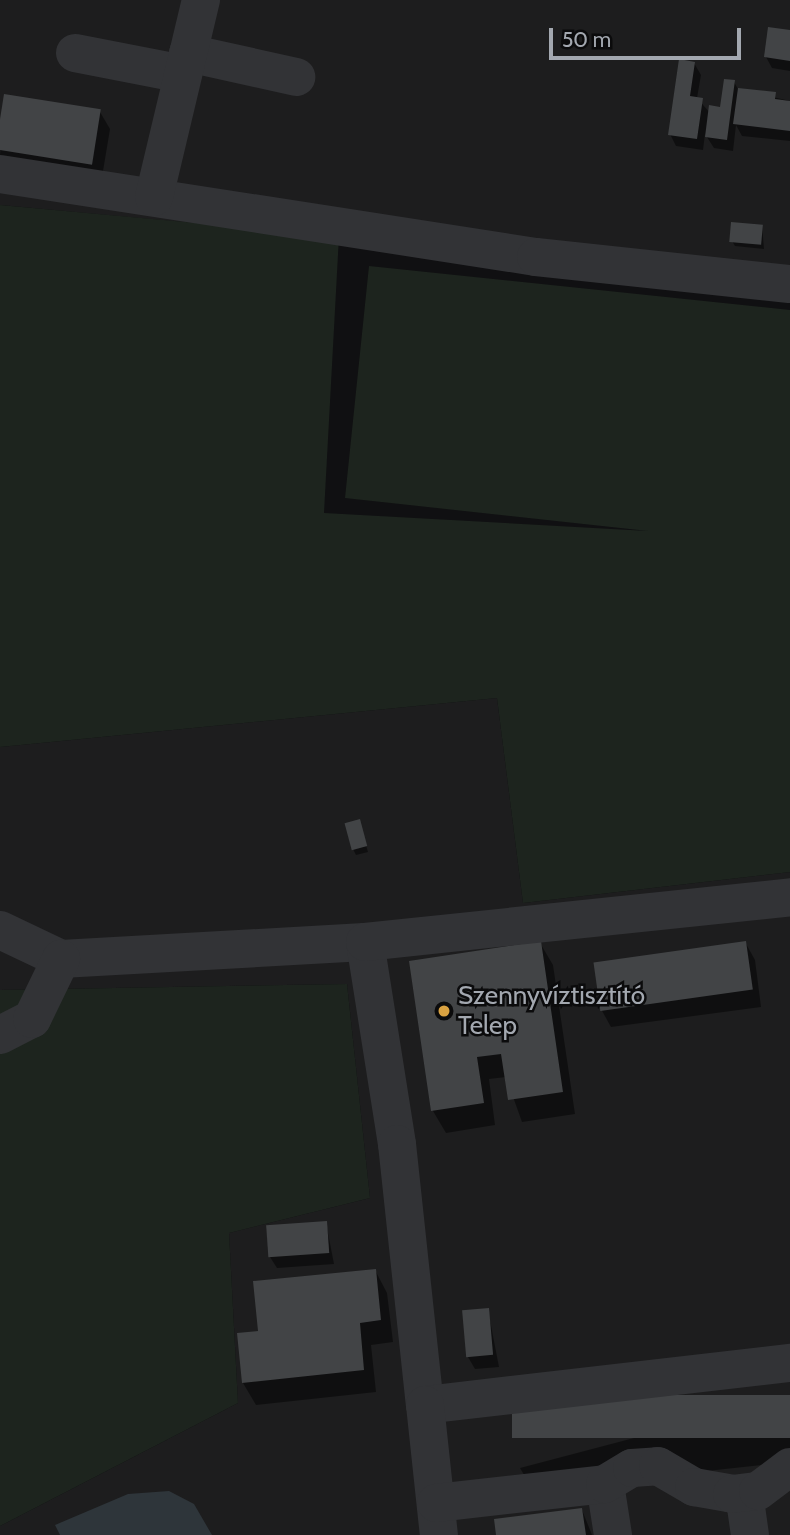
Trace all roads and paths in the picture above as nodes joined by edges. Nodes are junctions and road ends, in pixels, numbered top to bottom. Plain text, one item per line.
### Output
1 (201, 0) edge
2 (75, 53) dead end
3 (186, 64) junction
4 (296, 78) dead end
5 (0, 174) edge
6 (154, 197) junction
7 (790, 285) edge
8 (790, 897) edge
9 (0, 930) edge
10 (365, 942) junction
11 (61, 959) junction
12 (0, 1035) edge
13 (790, 1363) edge
14 (425, 1405) junction
15 (790, 1467) edge
16 (605, 1484) junction
17 (744, 1493) junction
18 (438, 1519) edge
19 (613, 1535) edge
20 (750, 1535) edge

1 - 3 street
2 - 3 street
3 - 4 street
3 - 6 street
5 - 6 street
6 - 7 street
8 - 10 street
9 - 11 street
10 - 11 street
10 - 14 street
11 - 12 street
13 - 14 street
14 - 18 street
15 - 17 street
16 - 17 street
16 - 18 street
16 - 19 street
17 - 20 street

